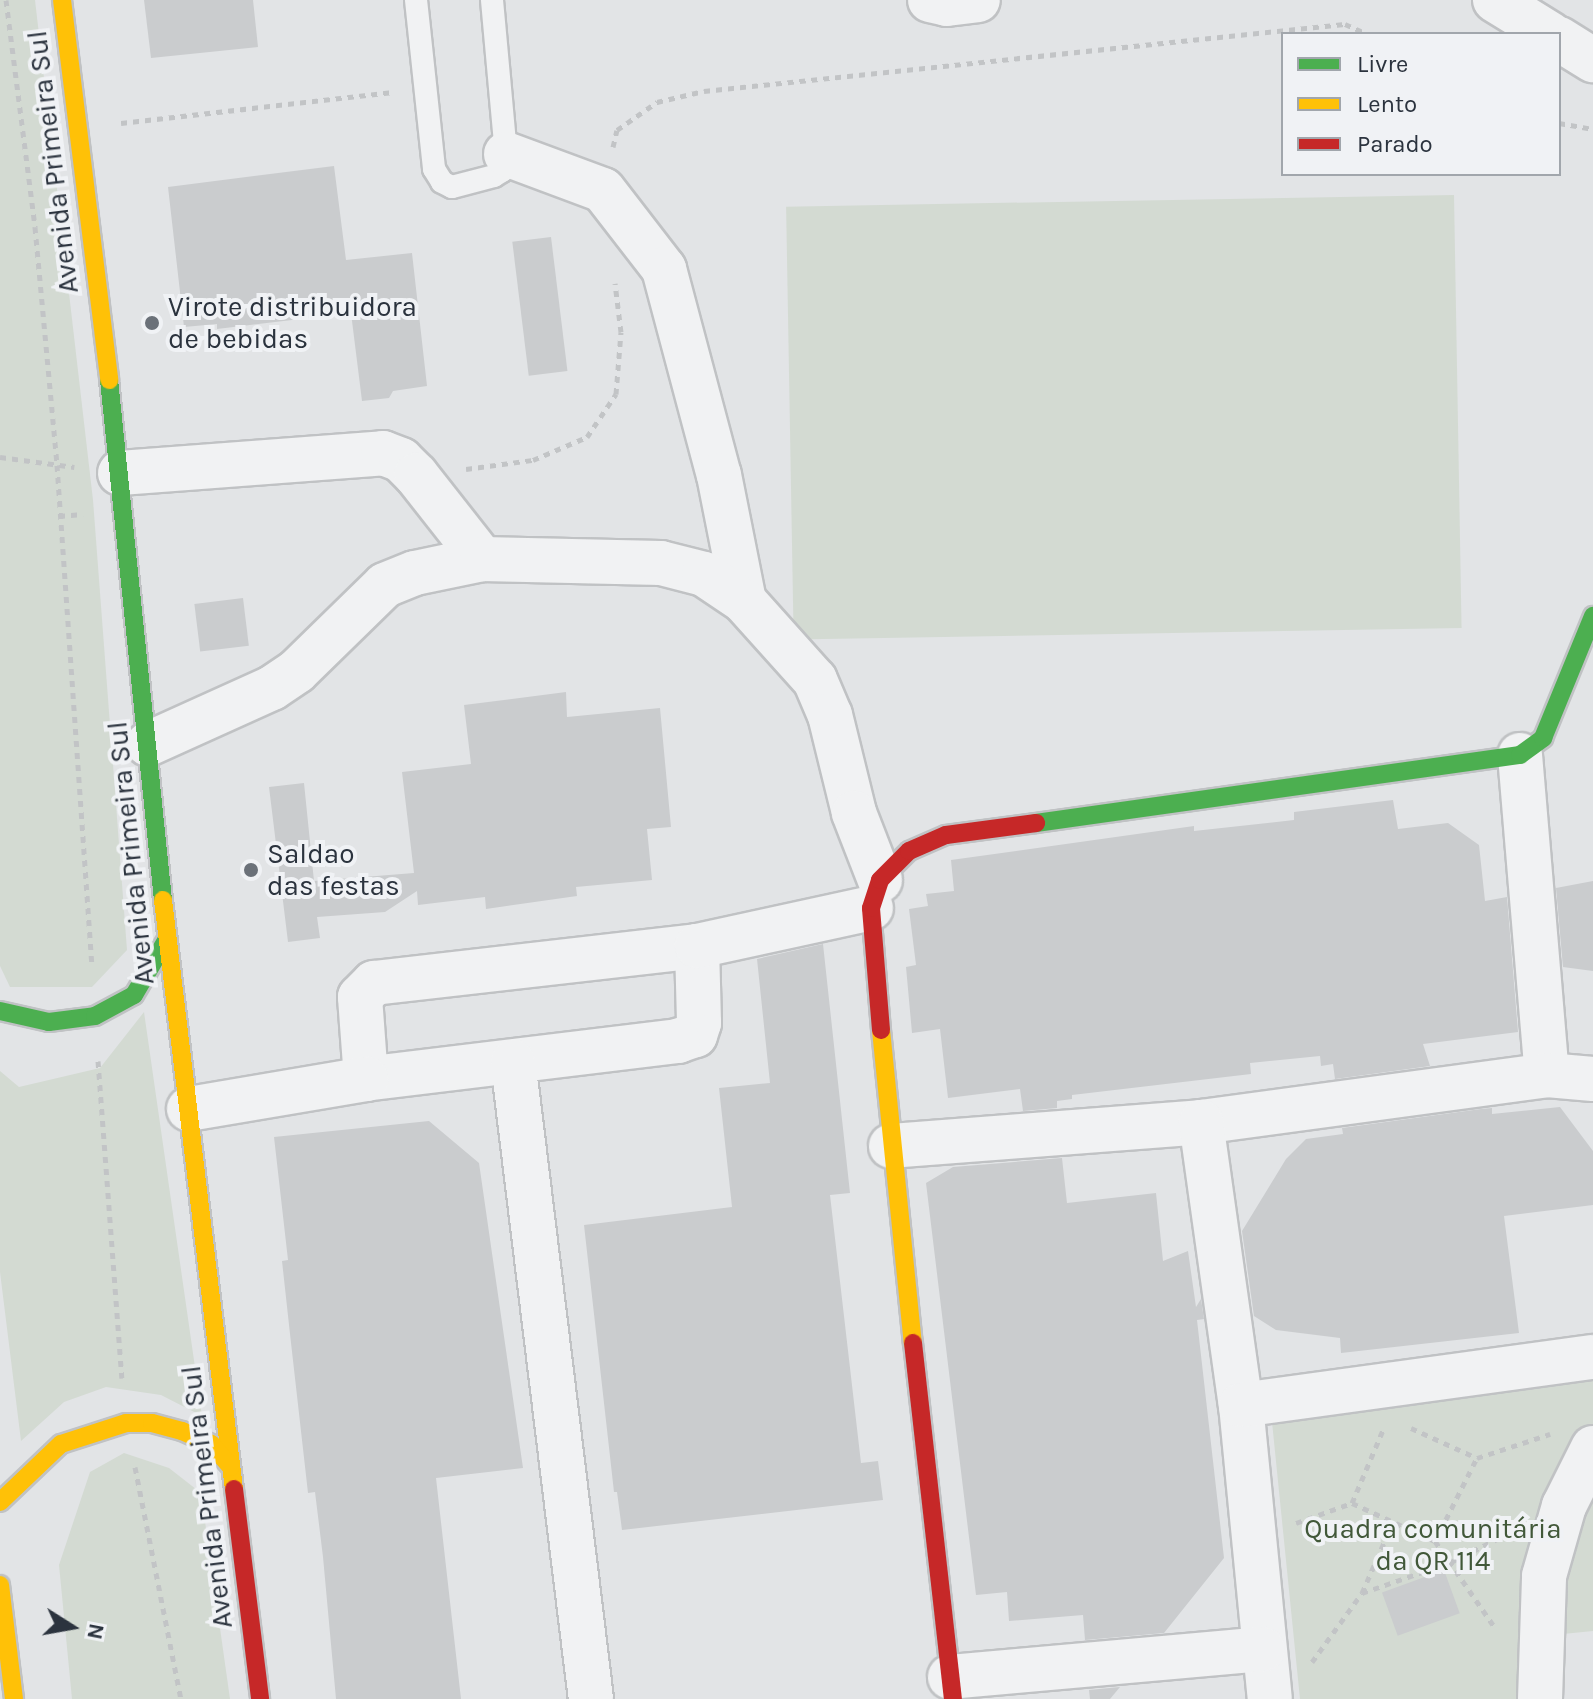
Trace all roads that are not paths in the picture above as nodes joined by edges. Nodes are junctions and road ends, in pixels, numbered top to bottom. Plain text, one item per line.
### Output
1 (62, 0) edge
2 (416, 0) edge
3 (492, 0) edge
4 (930, 0) edge
5 (978, 0) edge
6 (1495, 0) edge
7 (1547, 32) edge
8 (1561, 40) edge
9 (1593, 60) edge
10 (506, 154) junction
11 (120, 473) junction
12 (482, 559) junction
13 (744, 601) junction
14 (1593, 616) edge
15 (148, 744) junction
16 (1520, 755) junction
17 (875, 894) junction
18 (167, 939) junction
19 (697, 946) junction
20 (0, 1011) edge
21 (513, 1062) junction
22 (1547, 1075) junction
23 (366, 1079) junction
24 (1593, 1079) edge
25 (189, 1109) junction
26 (1201, 1122) junction
27 (891, 1146) junction
28 (1593, 1357) edge
29 (1241, 1405) junction
30 (1578, 1438) edge
31 (231, 1467) junction
32 (0, 1502) edge
33 (0, 1585) edge
34 (1263, 1649) junction
35 (951, 1688) edge
36 (14, 1699) edge
37 (260, 1699) edge
38 (591, 1699) edge
39 (1270, 1699) edge
40 (1540, 1699) edge

1 - 11 main road, Avenida Primeira Sul
2 - 10 lane
3 - 10 lane
4 - 5 street
6 - 7 street
8 - 9 street
10 - 13 street
11 - 12 street
11 - 15 main road, Avenida Primeira Sul
12 - 13 street
12 - 15 street
13 - 17 street
14 - 16 main road
15 - 18 main road, Avenida Primeira Sul
16 - 17 main road
16 - 22 street
17 - 19 street
17 - 27 main road
18 - 20 main road
18 - 25 main road, Avenida Primeira Sul
19 - 21 street
19 - 23 street
21 - 23 street
21 - 38 street
22 - 24 street
22 - 26 street
23 - 25 street
25 - 31 main road, Avenida Primeira Sul
26 - 27 street
26 - 29 street
27 - 35 main road
28 - 29 street
29 - 34 street
30 - 40 street
31 - 32 main road
31 - 37 main road, Avenida Primeira Sul
33 - 36 main road
34 - 35 street
34 - 39 street

